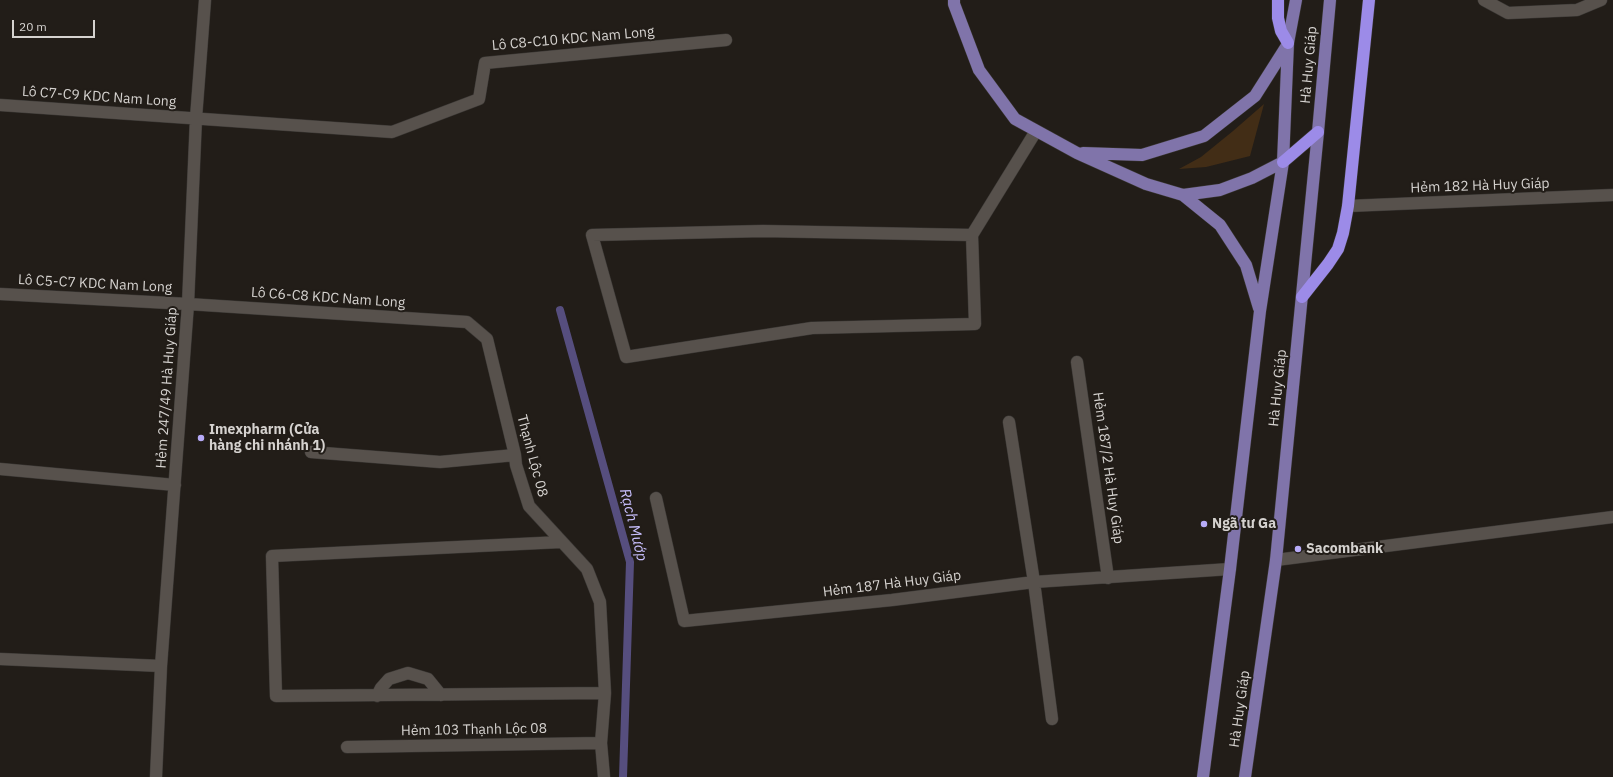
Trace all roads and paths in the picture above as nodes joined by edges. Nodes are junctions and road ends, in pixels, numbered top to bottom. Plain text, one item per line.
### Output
1 (205, 0) edge
2 (954, 0) edge
3 (1278, 0) edge
4 (1296, 0) edge
5 (1330, 0) edge
6 (1369, 0) edge
7 (1484, 0) edge
8 (1601, 0) edge
9 (726, 40) dead end
10 (1288, 43) junction
11 (0, 105) edge
12 (196, 118) junction
13 (1036, 131) junction
14 (1318, 132) junction
15 (1077, 153) junction
16 (1283, 162) junction
17 (1183, 195) junction
18 (1613, 195) edge
19 (1348, 206) junction
20 (972, 235) junction
21 (0, 294) edge
22 (1302, 297) junction
23 (188, 304) junction
24 (1260, 311) junction
25 (467, 322) joint
26 (1078, 362) dead end
27 (1009, 422) dead end
28 (310, 452) dead end
29 (515, 455) junction
30 (0, 469) edge
31 (175, 485) junction
32 (656, 498) dead end
33 (1613, 517) edge
34 (561, 542) junction
35 (1276, 560) junction
36 (1230, 569) junction
37 (1108, 578) junction
38 (1034, 582) junction
39 (0, 659) edge
40 (161, 666) junction
41 (605, 693) junction
42 (441, 695) junction
43 (377, 696) junction
44 (1052, 719) dead end
45 (601, 743) junction
46 (347, 748) dead end
47 (156, 777) edge
48 (604, 777) edge
49 (1203, 777) edge
50 (1245, 777) edge

1 - 12 street, Hẻm 247/49 Hà Huy Giáp
2 - 13 main road
3 - 10 highway
4 - 10 main road, Hà Huy Giáp
5 - 14 main road, Hà Huy Giáp
6 - 19 highway
7 - 8 street
9 - 12 street, Lô C8-C10 KDC Nam Long
10 - 15 main road
10 - 16 main road, Hà Huy Giáp
11 - 12 street, Lô C7-C9 KDC Nam Long
12 - 23 street, Hẻm 247/49 Hà Huy Giáp
13 - 15 main road
13 - 20 street
14 - 16 highway
14 - 22 main road, Hà Huy Giáp
15 - 17 main road
16 - 17 main road
16 - 24 main road, Hà Huy Giáp
17 - 24 main road
18 - 19 street, Hẻm 182 Hà Huy Giáp
19 - 22 highway
20 - 20 street
21 - 23 street, Lô C5-C7 KDC Nam Long
22 - 35 main road, Hà Huy Giáp
23 - 25 street, Lô C6-C8 KDC Nam Long
23 - 31 street, Hẻm 247/49 Hà Huy Giáp
24 - 36 main road, Hà Huy Giáp
25 - 29 street, Thạnh Lộc 08
26 - 37 street, Hẻm 187/2 Hà Huy Giáp
27 - 38 street
28 - 29 street
29 - 34 street, Thạnh Lộc 08
30 - 31 street
31 - 40 street, Hẻm 247/49 Hà Huy Giáp
32 - 38 street, Hẻm 187 Hà Huy Giáp
33 - 35 street
34 - 41 street, Thạnh Lộc 08
34 - 43 street
35 - 50 main road, Hà Huy Giáp
36 - 37 street, Hẻm 187 Hà Huy Giáp
36 - 49 main road, Hà Huy Giáp
37 - 38 street, Hẻm 187 Hà Huy Giáp
38 - 44 street
39 - 40 street
40 - 47 street, Hẻm 247/49 Hà Huy Giáp
41 - 42 street
41 - 45 street, Thạnh Lộc 08
42 - 43 street
42 - 43 street
45 - 46 street, Hẻm 103 Thạnh Lộc 08
45 - 48 street, Thạnh Lộc 08

